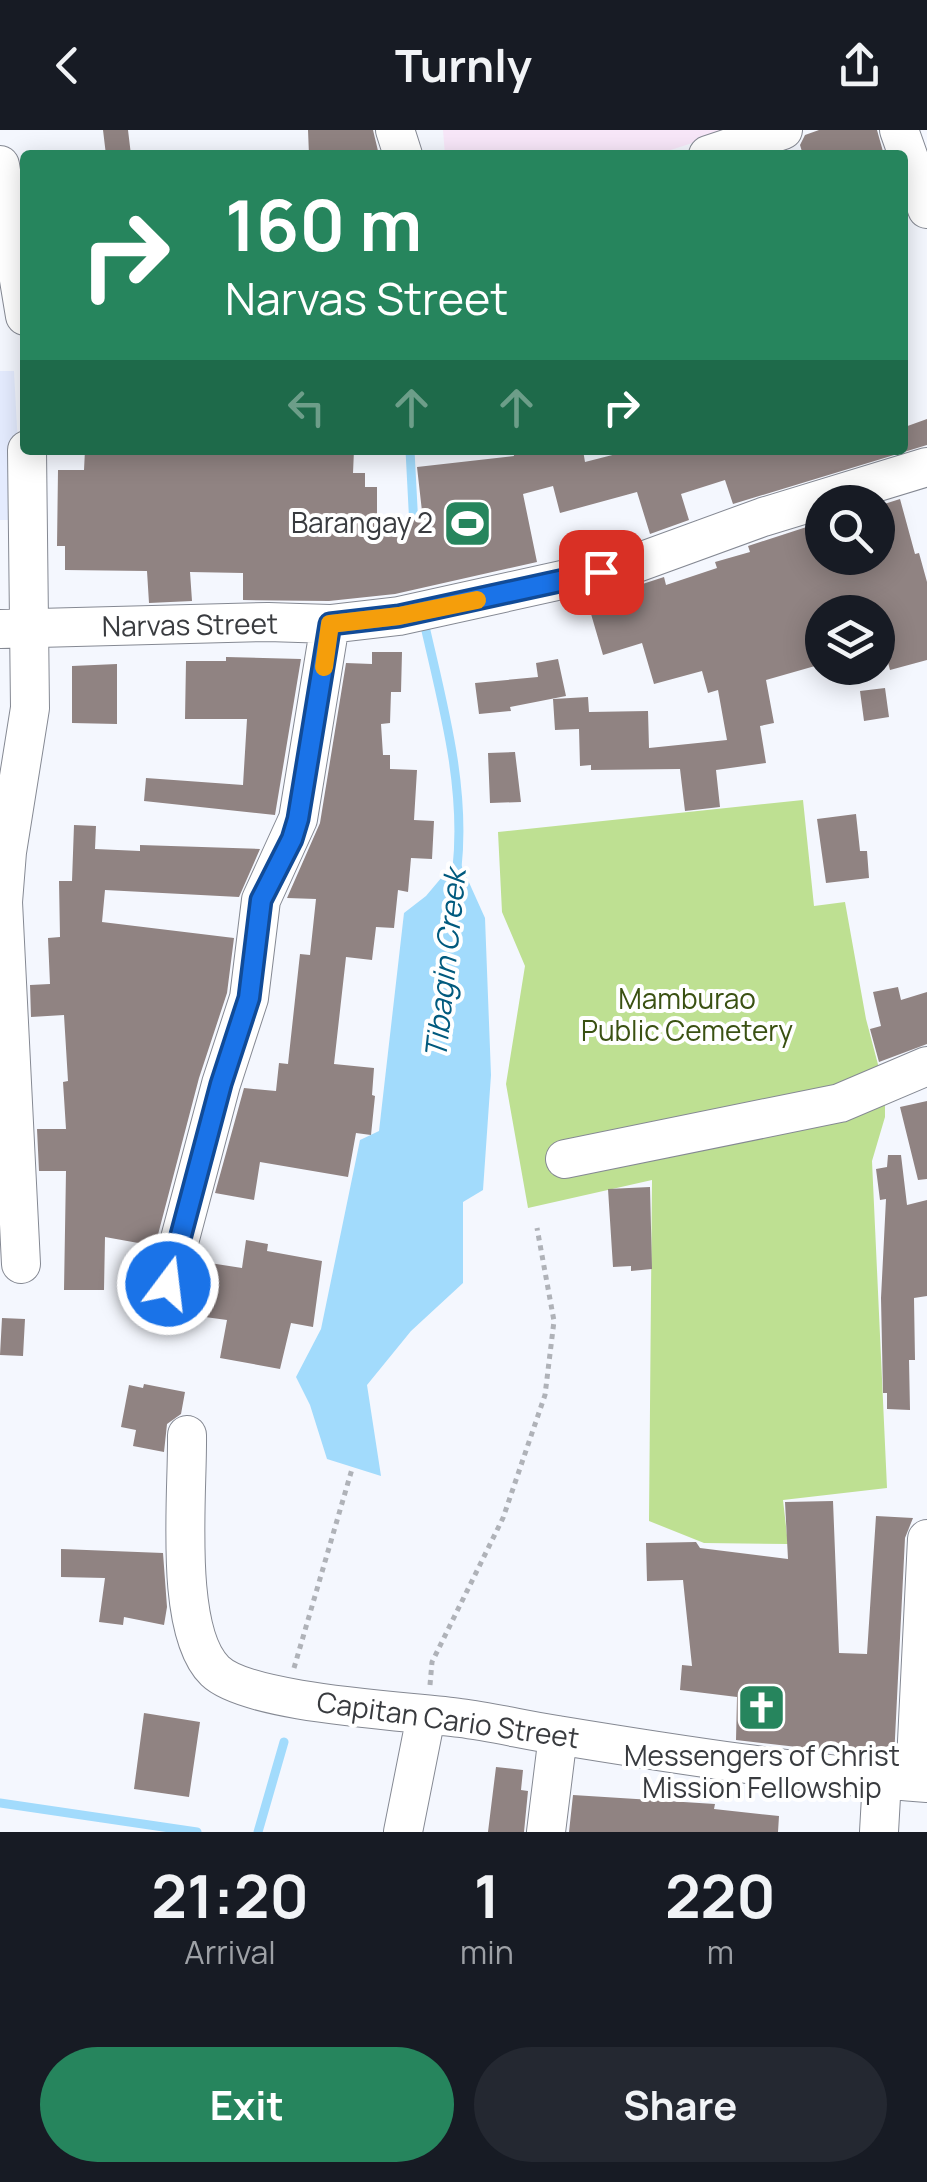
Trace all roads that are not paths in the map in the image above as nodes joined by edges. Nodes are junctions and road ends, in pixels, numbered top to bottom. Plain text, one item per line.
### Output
1 (783, 130) edge
2 (723, 150) edge
3 (908, 155) edge
4 (0, 166) edge
5 (927, 209) edge
6 (20, 275) edge
7 (27, 455) edge
8 (927, 467) edge
9 (330, 624) junction
10 (15, 628) edge
11 (927, 1066) edge
12 (565, 1159) dead end
13 (22, 1264) dead end
14 (168, 1284) dead end
15 (187, 1435) dead end
16 (927, 1540) edge
17 (426, 1716) junction
18 (558, 1735) junction
19 (908, 1781) edge
20 (403, 1832) edge
21 (546, 1832) edge
22 (879, 1832) edge

1 - 2 street
3 - 5 street
4 - 6 street
7 - 10 street
8 - 9 street, Narvas Street
9 - 10 street, Narvas Street
9 - 14 street
10 - 13 street
11 - 12 street
15 - 17 street, Capitan Cario Street
16 - 19 street
17 - 18 street, Capitan Cario Street
17 - 20 street
18 - 19 street, Capitan Cario Street
18 - 21 street
19 - 22 street

